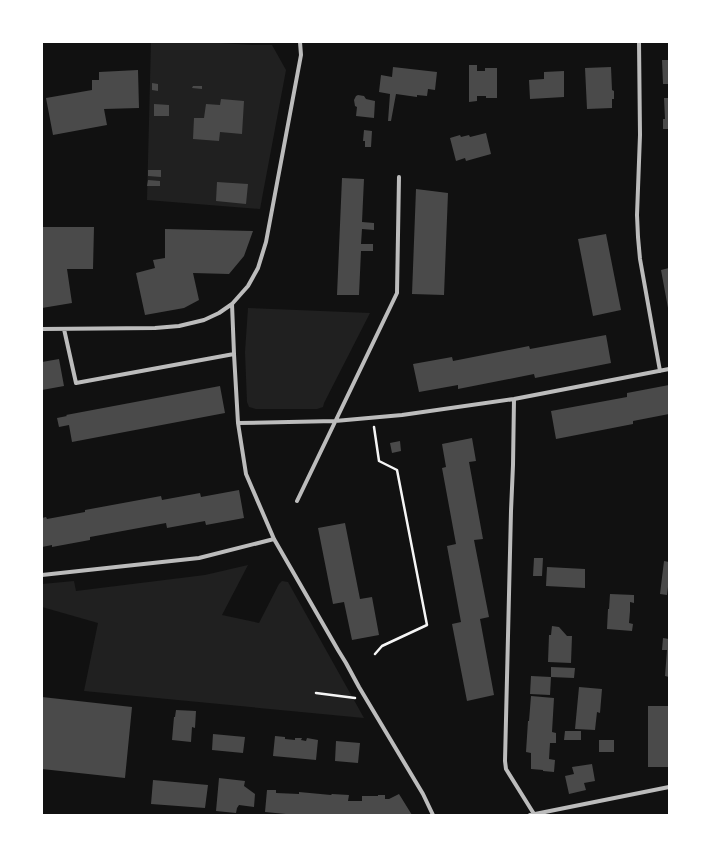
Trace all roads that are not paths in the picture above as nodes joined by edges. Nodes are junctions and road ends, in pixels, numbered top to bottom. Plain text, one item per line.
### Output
1 (300, 42) edge
2 (639, 42) edge
3 (400, 177) dead end
4 (232, 304) junction
5 (42, 329) edge
6 (64, 329) junction
7 (234, 354) junction
8 (669, 369) edge
9 (660, 371) junction
10 (514, 399) junction
11 (335, 421) junction
12 (238, 423) junction
13 (296, 501) dead end
14 (274, 539) junction
15 (42, 575) edge
16 (669, 787) edge
17 (434, 815) edge
18 (532, 815) edge

1 - 4 street
2 - 9 street
3 - 11 street
4 - 6 street
4 - 7 street
5 - 6 street
6 - 7 street
7 - 12 street
8 - 9 street
9 - 10 street
10 - 11 street
10 - 18 street
11 - 12 street
11 - 13 street
12 - 14 street
14 - 15 street
14 - 17 street
16 - 18 street

